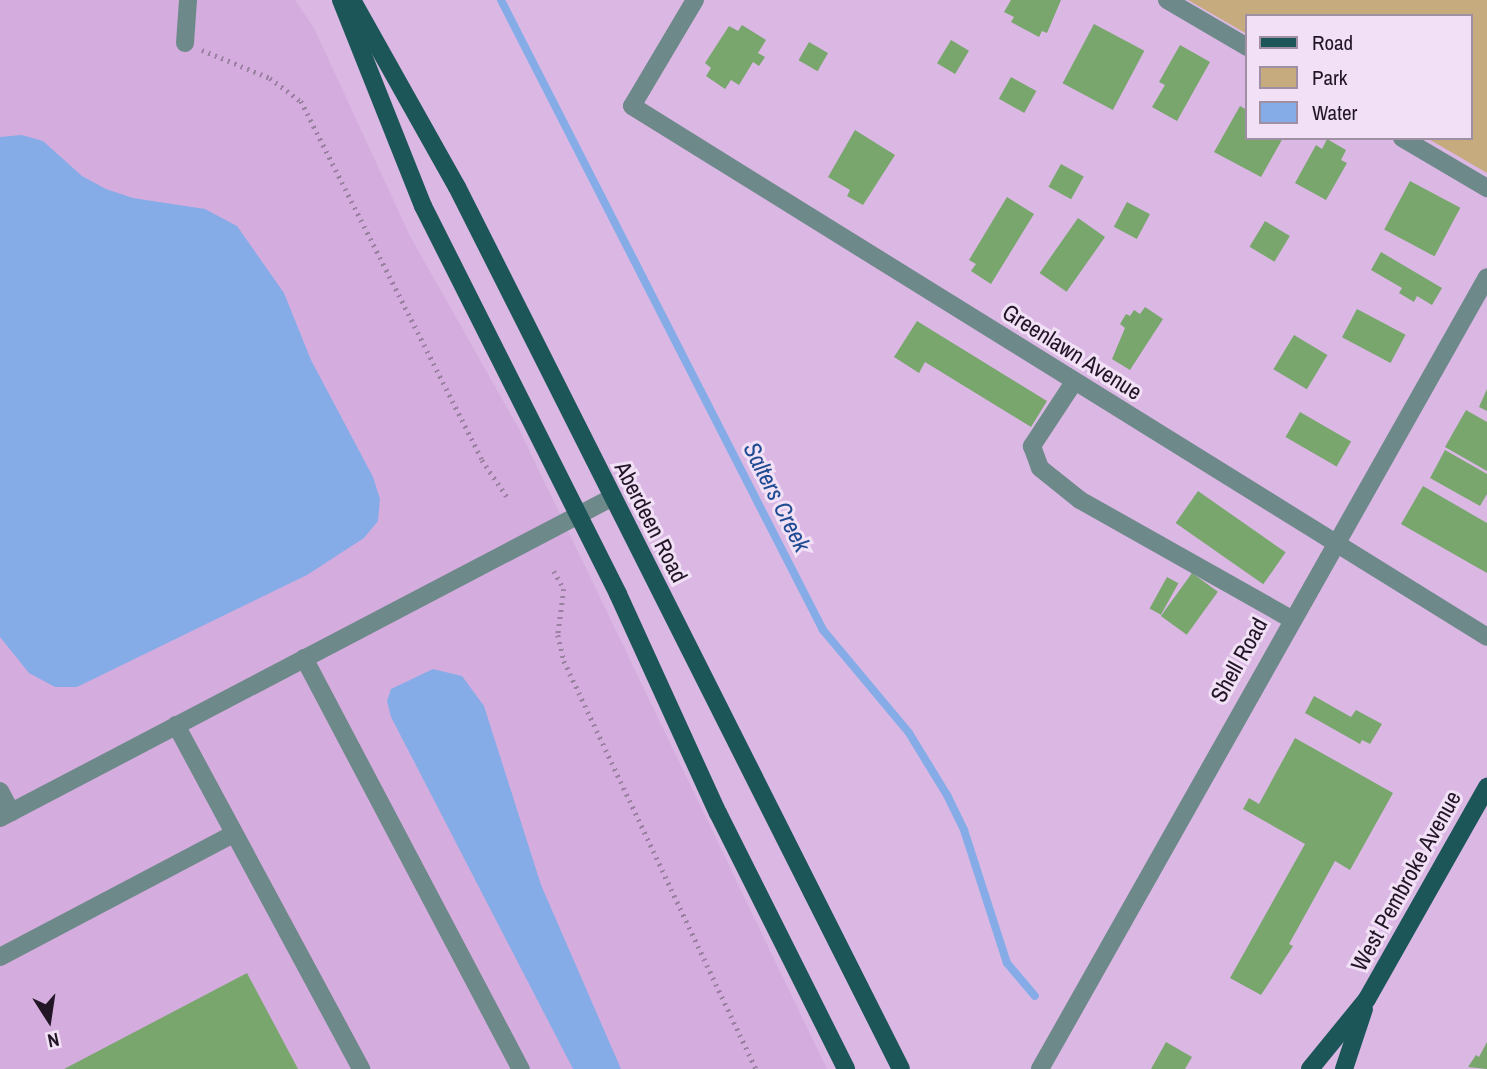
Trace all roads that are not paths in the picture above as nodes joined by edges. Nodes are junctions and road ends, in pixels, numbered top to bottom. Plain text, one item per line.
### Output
1 (188, 0) edge
2 (341, 0) edge
3 (352, 0) edge
4 (695, 0) edge
5 (1167, 0) edge
6 (185, 43) road end
7 (1246, 46) edge
8 (1405, 140) edge
9 (1487, 188) edge
10 (1487, 277) edge
11 (1074, 383) junction
12 (611, 498) junction
13 (579, 514) junction
14 (1333, 544) junction
15 (1291, 618) junction
16 (1487, 637) edge
17 (304, 658) junction
18 (176, 725) junction
19 (1487, 787) edge
20 (0, 791) edge
21 (5, 815) edge
22 (233, 834) junction
23 (0, 957) edge
24 (1367, 999) junction
25 (361, 1069) edge
26 (521, 1069) edge
27 (846, 1069) edge
28 (901, 1069) edge
29 (1040, 1069) edge
30 (1310, 1069) edge
31 (1344, 1069) edge

1 - 6 street
2 - 13 main road
3 - 12 main road, Aberdeen Road
4 - 11 street, Greenlawn Avenue
5 - 7 street
8 - 9 street
10 - 14 street, Shell Road
11 - 14 street, Greenlawn Avenue
11 - 15 street
12 - 13 street
12 - 28 main road, Aberdeen Road
13 - 17 street
13 - 27 main road
14 - 15 street, Shell Road
14 - 16 street, Greenlawn Avenue
15 - 29 street, Shell Road
17 - 18 street
17 - 26 street
18 - 21 street
18 - 22 street
19 - 24 main road, West Pembroke Avenue
20 - 21 street
22 - 23 street
22 - 25 street
24 - 30 main road, West Pembroke Avenue
24 - 31 main road, West Pembroke Avenue

